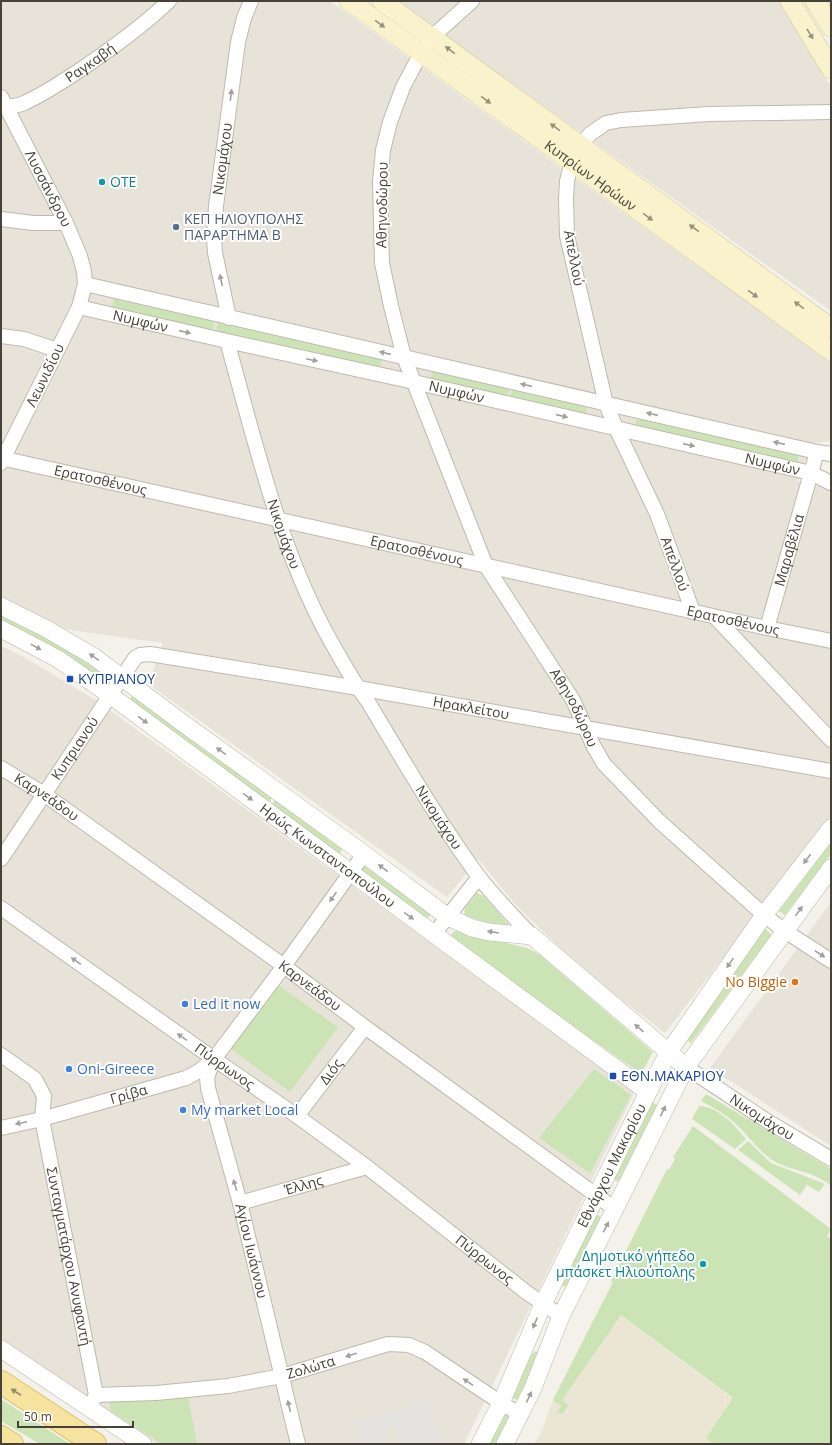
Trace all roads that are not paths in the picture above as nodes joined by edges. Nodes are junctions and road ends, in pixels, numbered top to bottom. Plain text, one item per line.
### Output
1 (169, 1) edge
2 (251, 1) edge
3 (349, 1) edge
4 (382, 1) edge
5 (472, 1) edge
6 (790, 1) edge
7 (816, 1) edge
8 (831, 27) edge
9 (432, 37) junction
10 (420, 53) junction
11 (831, 68) edge
12 (3, 104) edge
13 (831, 112) edge
14 (577, 154) junction
15 (1, 218) edge
16 (66, 223) junction
17 (85, 284) junction
18 (79, 307) junction
19 (229, 318) junction
20 (831, 328) edge
21 (1, 336) edge
22 (227, 341) junction
23 (57, 350) junction
24 (831, 351) edge
25 (404, 358) junction
26 (414, 382) junction
27 (606, 404) junction
28 (616, 428) junction
29 (824, 453) edge
30 (2, 460) edge
31 (811, 473) junction
32 (831, 475) edge
33 (831, 483) edge
34 (277, 519) junction
35 (486, 566) junction
36 (1, 606) edge
37 (693, 612) junction
38 (715, 617) junction
39 (767, 628) junction
40 (1, 629) edge
41 (831, 641) edge
42 (122, 678) junction
43 (358, 688) junction
44 (110, 695) junction
45 (586, 729) junction
46 (831, 740) edge
47 (1, 768) edge
48 (831, 771) edge
49 (44, 794) junction
50 (831, 828) edge
51 (364, 854) junction
52 (1, 859) edge
53 (831, 868) edge
54 (350, 873) junction
55 (479, 877) junction
56 (1, 908) edge
57 (764, 915) junction
58 (448, 917) junction
59 (785, 931) junction
60 (434, 934) junction
61 (532, 936) junction
62 (831, 961) edge
63 (284, 966) junction
64 (365, 1027) junction
65 (668, 1053) junction
66 (1, 1055) edge
67 (214, 1059) junction
68 (686, 1067) junction
69 (648, 1092) junction
70 (297, 1116) junction
71 (42, 1119) junction
72 (1, 1128) edge
73 (831, 1159) edge
74 (367, 1167) junction
75 (597, 1197) junction
76 (240, 1203) junction
77 (615, 1209) junction
78 (543, 1304) junction
79 (561, 1316) junction
80 (1, 1349) edge
81 (282, 1376) junction
82 (1, 1382) edge
83 (92, 1402) junction
84 (501, 1403) junction
85 (521, 1415) junction
86 (1, 1437) edge
87 (12, 1444) edge
88 (95, 1444) edge
89 (143, 1444) edge
90 (298, 1444) edge
91 (480, 1444) edge
92 (505, 1444) edge

1 - 12 street, Ραγκαβή
19 -> 2 street, Νικομάχου
3 -> 10 main road, Κυπρίων Ηρώων
4 - 9 main road, Κυπρίων Ηρώων
5 - 9 street, Αθηνοδώρου
6 -> 11 main road
7 - 8 main road
9 - 10 street, Αθηνοδώρου
14 -> 9 main road, Κυπρίων Ηρώων
10 -> 14 main road, Κυπρίων Ηρώων
10 - 25 street, Αθηνοδώρου
12 - 16 street, Λυσσάνδρου
13 - 14 street, Απελλού
20 -> 14 main road, Κυπρίων Ηρώων
14 -> 24 main road, Κυπρίων Ηρώων
14 - 27 street, Απελλού
15 - 16 street
16 - 17 street, Λυσσάνδρου
17 - 18 street, Λεωνιδίου
17 - 19 street, Νυμφών
18 -> 22 street, Νυμφών
18 - 23 street, Λεωνιδίου
25 -> 19 street, Νυμφών
21 - 23 street
22 -> 26 street, Νυμφών
22 - 34 street, Νικομάχου
23 - 30 street, Λεωνιδίου
25 - 26 street, Αθηνοδώρου
27 -> 25 street, Νυμφών
26 -> 28 street, Νυμφών
26 - 35 street, Αθηνοδώρου
27 - 28 street, Απελλού
29 -> 27 street, Νυμφών
28 -> 31 street, Νυμφών
28 - 37 street, Απελλού
29 - 31 street, Μαραβέλια
30 - 34 street, Ερατοσθένους
31 - 32 street
31 - 33 street, Νυμφών
31 - 39 street, Μαραβέλια
34 - 35 street, Ερατοσθένους
34 - 43 street, Νικομάχου
35 - 37 street, Ερατοσθένους
35 - 45 street, Αθηνοδώρου
42 -> 36 street, Ηρώς Κωνσταντοπούλου
37 - 38 street, Ερατοσθένους
38 - 39 street, Ερατοσθένους
38 - 46 street
39 - 41 street, Ερατοσθένους
40 -> 44 street, Ηρώς Κωνσταντοπούλου
42 - 43 street, Ηρακλείτου
42 - 44 street, Κυπριανού
51 -> 42 street, Ηρώς Κωνσταντοπούλου
43 - 45 street, Ηρακλείτου
43 - 55 street, Νικομάχου
44 - 49 street, Κυπριανού
44 -> 54 street, Ηρώς Κωνσταντοπούλου
45 - 48 street, Ηρακλείτου
45 - 57 street, Αθηνοδώρου
47 - 49 street, Καρνεάδου
49 - 52 street, Κυπριανού
49 - 63 street, Καρνεάδου
50 -> 57 street, Εθνάρχου Μακαρίου
51 - 54 street, Γρίβα
58 -> 51 street, Ηρώς Κωνσταντοπούλου
59 -> 53 street, Εθνάρχου Μακαρίου
54 -> 60 street, Ηρώς Κωνσταντοπούλου
54 -> 63 street, Γρίβα
55 - 58 street
55 - 61 street, Νικομάχου
67 -> 56 street, Πύρρωνος
57 - 59 street, Αθηνοδώρου
57 -> 65 street, Εθνάρχου Μακαρίου
58 - 60 street
61 -> 58 street, Ηρώς Κωνσταντοπούλου
59 -> 62 street, Αθηνοδώρου
59 - 68 street, Εθνάρχου Μακαρίου
60 - 69 street, Ηρώς Κωνσταντοπούλου
65 -> 61 street, Νικομάχου
63 - 64 street, Καρνεάδου
63 - 67 street, Γρίβα
64 - 70 street, Διός
64 - 75 street, Καρνεάδου
65 - 68 street, Νικομάχου
65 - 69 street, Εθνάρχου Μακαρίου
66 - 71 street, Συνταγματάρχου Ανυφαντή
67 - 70 street, Πύρρωνος
67 - 71 street, Γρίβα
76 -> 67 street, Αγίου Ιωάννου
68 - 73 street, Νικομάχου
77 -> 68 street, Εθνάρχου Μακαρίου
69 - 75 street, Εθνάρχου Μακαρίου
70 - 74 street, Πύρρωνος
71 -> 72 street, Γρίβα
71 - 83 street, Συνταγματάρχου Ανυφαντή
74 - 76 street, Έλλης
74 - 78 street, Πύρρωνος
75 - 77 street, Καρνεάδου
75 - 78 street, Εθνάρχου Μακαρίου
76 - 81 street, Αγίου Ιωάννου
79 -> 77 street, Εθνάρχου Μακαρίου
78 - 79 street, Πύρρωνος
78 -> 84 street, Εθνάρχου Μακαρίου
85 -> 79 street, Εθνάρχου Μακαρίου
80 - 83 street
81 - 83 street, Ζολώτα
84 -> 81 street, Ζολώτα
90 -> 81 street, Αγίου Ιωάννου
88 -> 82 main road
83 - 89 street
84 - 85 street, Ζολώτα
84 - 91 street, Εθνάρχου Μακαρίου
85 - 92 street, Εθνάρχου Μακαρίου
86 - 87 main road

